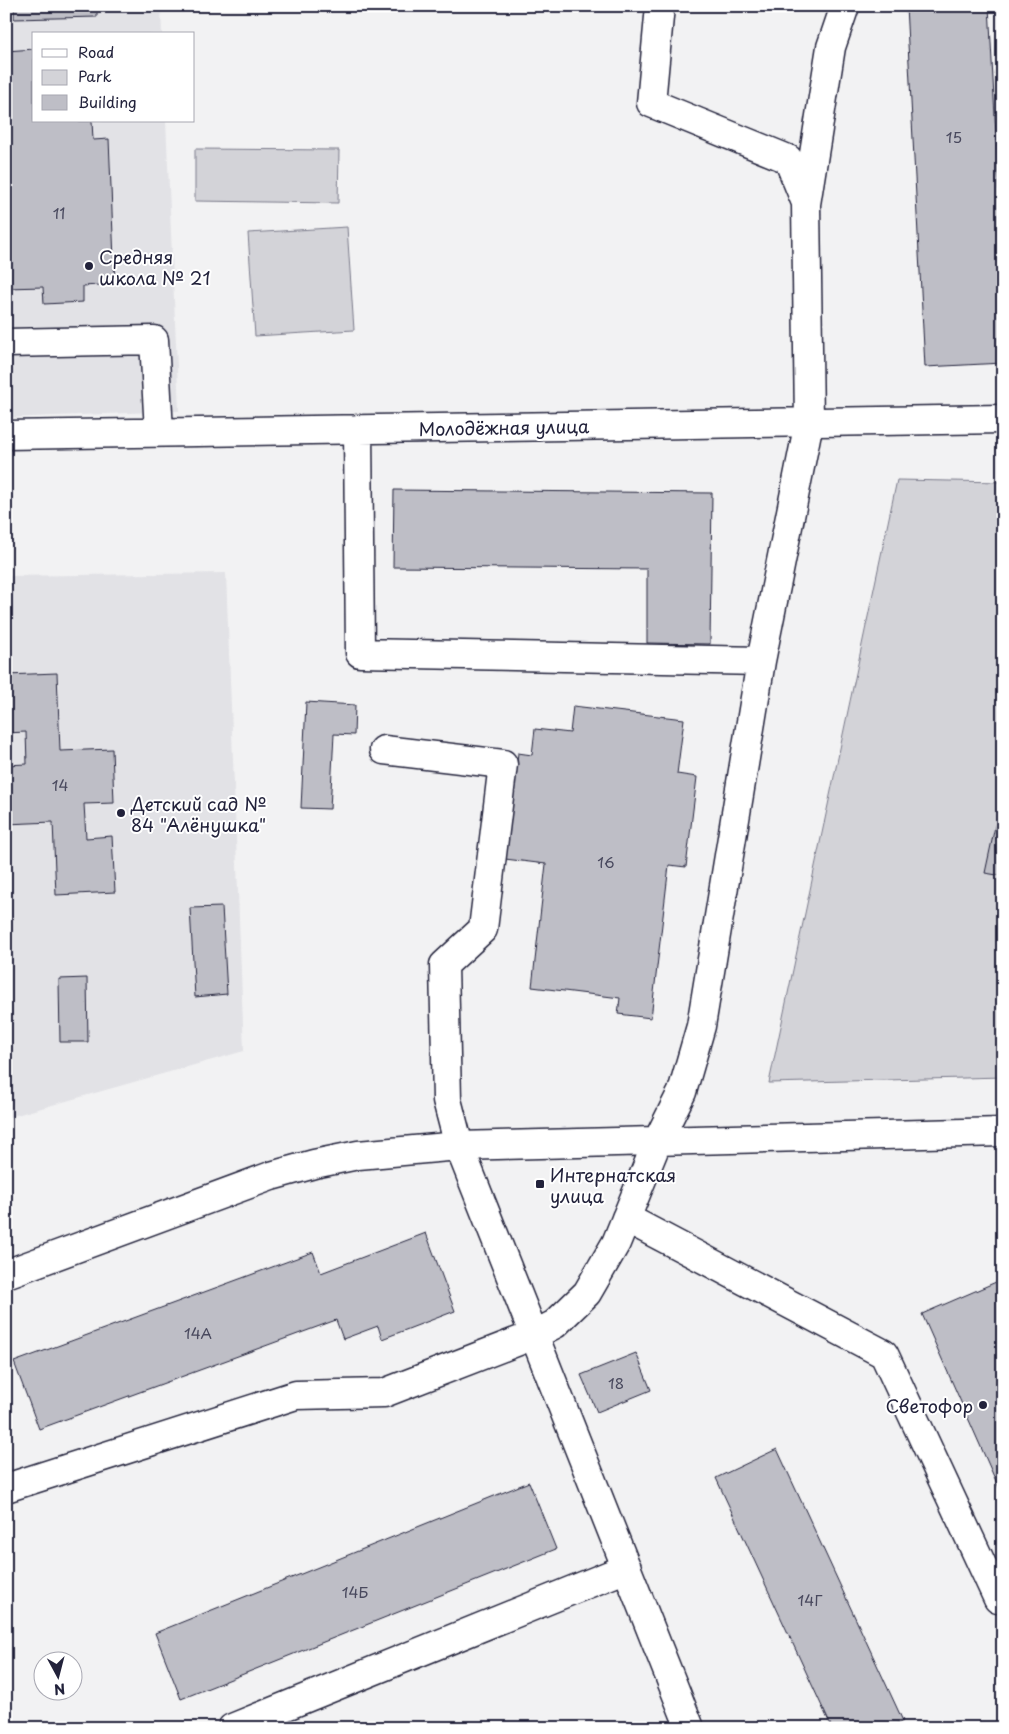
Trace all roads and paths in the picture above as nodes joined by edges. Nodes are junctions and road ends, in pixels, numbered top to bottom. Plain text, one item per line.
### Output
1 (660, 6) edge
2 (844, 6) edge
3 (806, 204) junction
4 (6, 343) edge
5 (1003, 419) edge
6 (809, 422) junction
7 (358, 429) junction
8 (159, 432) junction
9 (6, 435) edge
10 (761, 661) junction
11 (384, 750) dead end
12 (1003, 1132) edge
13 (658, 1140) junction
14 (459, 1146) junction
15 (626, 1218) junction
16 (6, 1274) edge
17 (534, 1335) junction
18 (6, 1488) edge
19 (627, 1568) junction
20 (998, 1600) dead end
21 (232, 1728) edge
22 (690, 1728) edge

1 - 3 street
2 - 3 street
3 - 6 street
4 - 8 street
5 - 6 street, Молодёжная улица
6 - 7 street, Молодёжная улица
6 - 10 street
7 - 8 street, Молодёжная улица
7 - 10 street
8 - 9 street, Молодёжная улица
10 - 13 street
11 - 14 street
12 - 13 street
13 - 14 street
13 - 15 street
14 - 16 street
14 - 17 street
15 - 17 street
15 - 20 street
17 - 18 street
17 - 19 street
19 - 21 street
19 - 22 street

